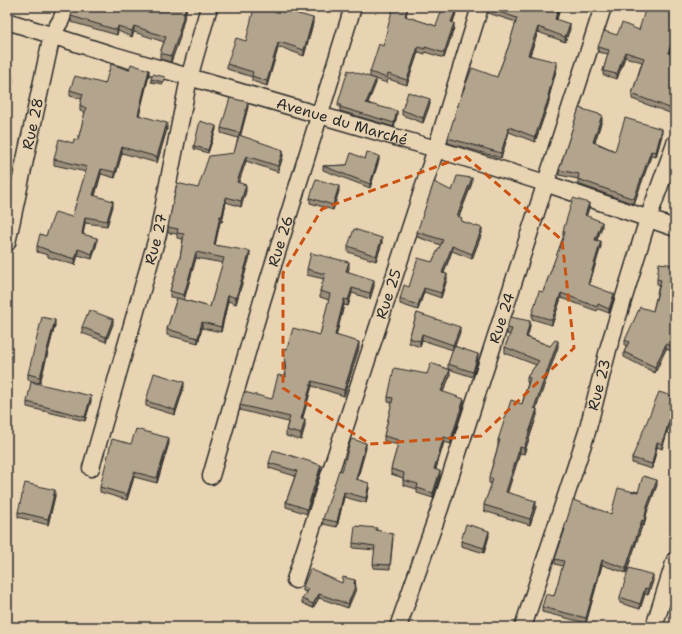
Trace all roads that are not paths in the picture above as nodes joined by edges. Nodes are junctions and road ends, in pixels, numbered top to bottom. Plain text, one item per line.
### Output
1 (66, 7) edge
2 (209, 7) edge
3 (353, 7) edge
4 (480, 7) edge
5 (603, 7) edge
6 (7, 21) edge
7 (52, 35) junction
8 (189, 78) junction
9 (321, 115) junction
10 (675, 143) edge
11 (436, 149) junction
12 (546, 183) junction
13 (648, 219) junction
14 (675, 228) edge
15 (7, 243) edge
16 (91, 468) dead end
17 (211, 476) dead end
18 (675, 560) edge
19 (295, 580) dead end
20 (398, 627) edge
21 (523, 627) edge
22 (654, 627) edge

1 - 7 street, Rue 28
2 - 8 street, Rue 27
3 - 9 street, Rue 26
4 - 11 street, Rue 25
5 - 12 street, Rue 24
6 - 7 street, Avenue du Marché
7 - 8 street, Avenue du Marché
7 - 15 street, Rue 28
8 - 9 street, Avenue du Marché
8 - 16 street, Rue 27
9 - 11 street, Avenue du Marché
9 - 17 street, Rue 26
10 - 13 street, Rue 23
11 - 12 street, Avenue du Marché
11 - 19 street, Rue 25
12 - 13 street, Avenue du Marché
12 - 20 street, Rue 24
13 - 14 street, Avenue du Marché
13 - 21 street, Rue 23
18 - 22 street

